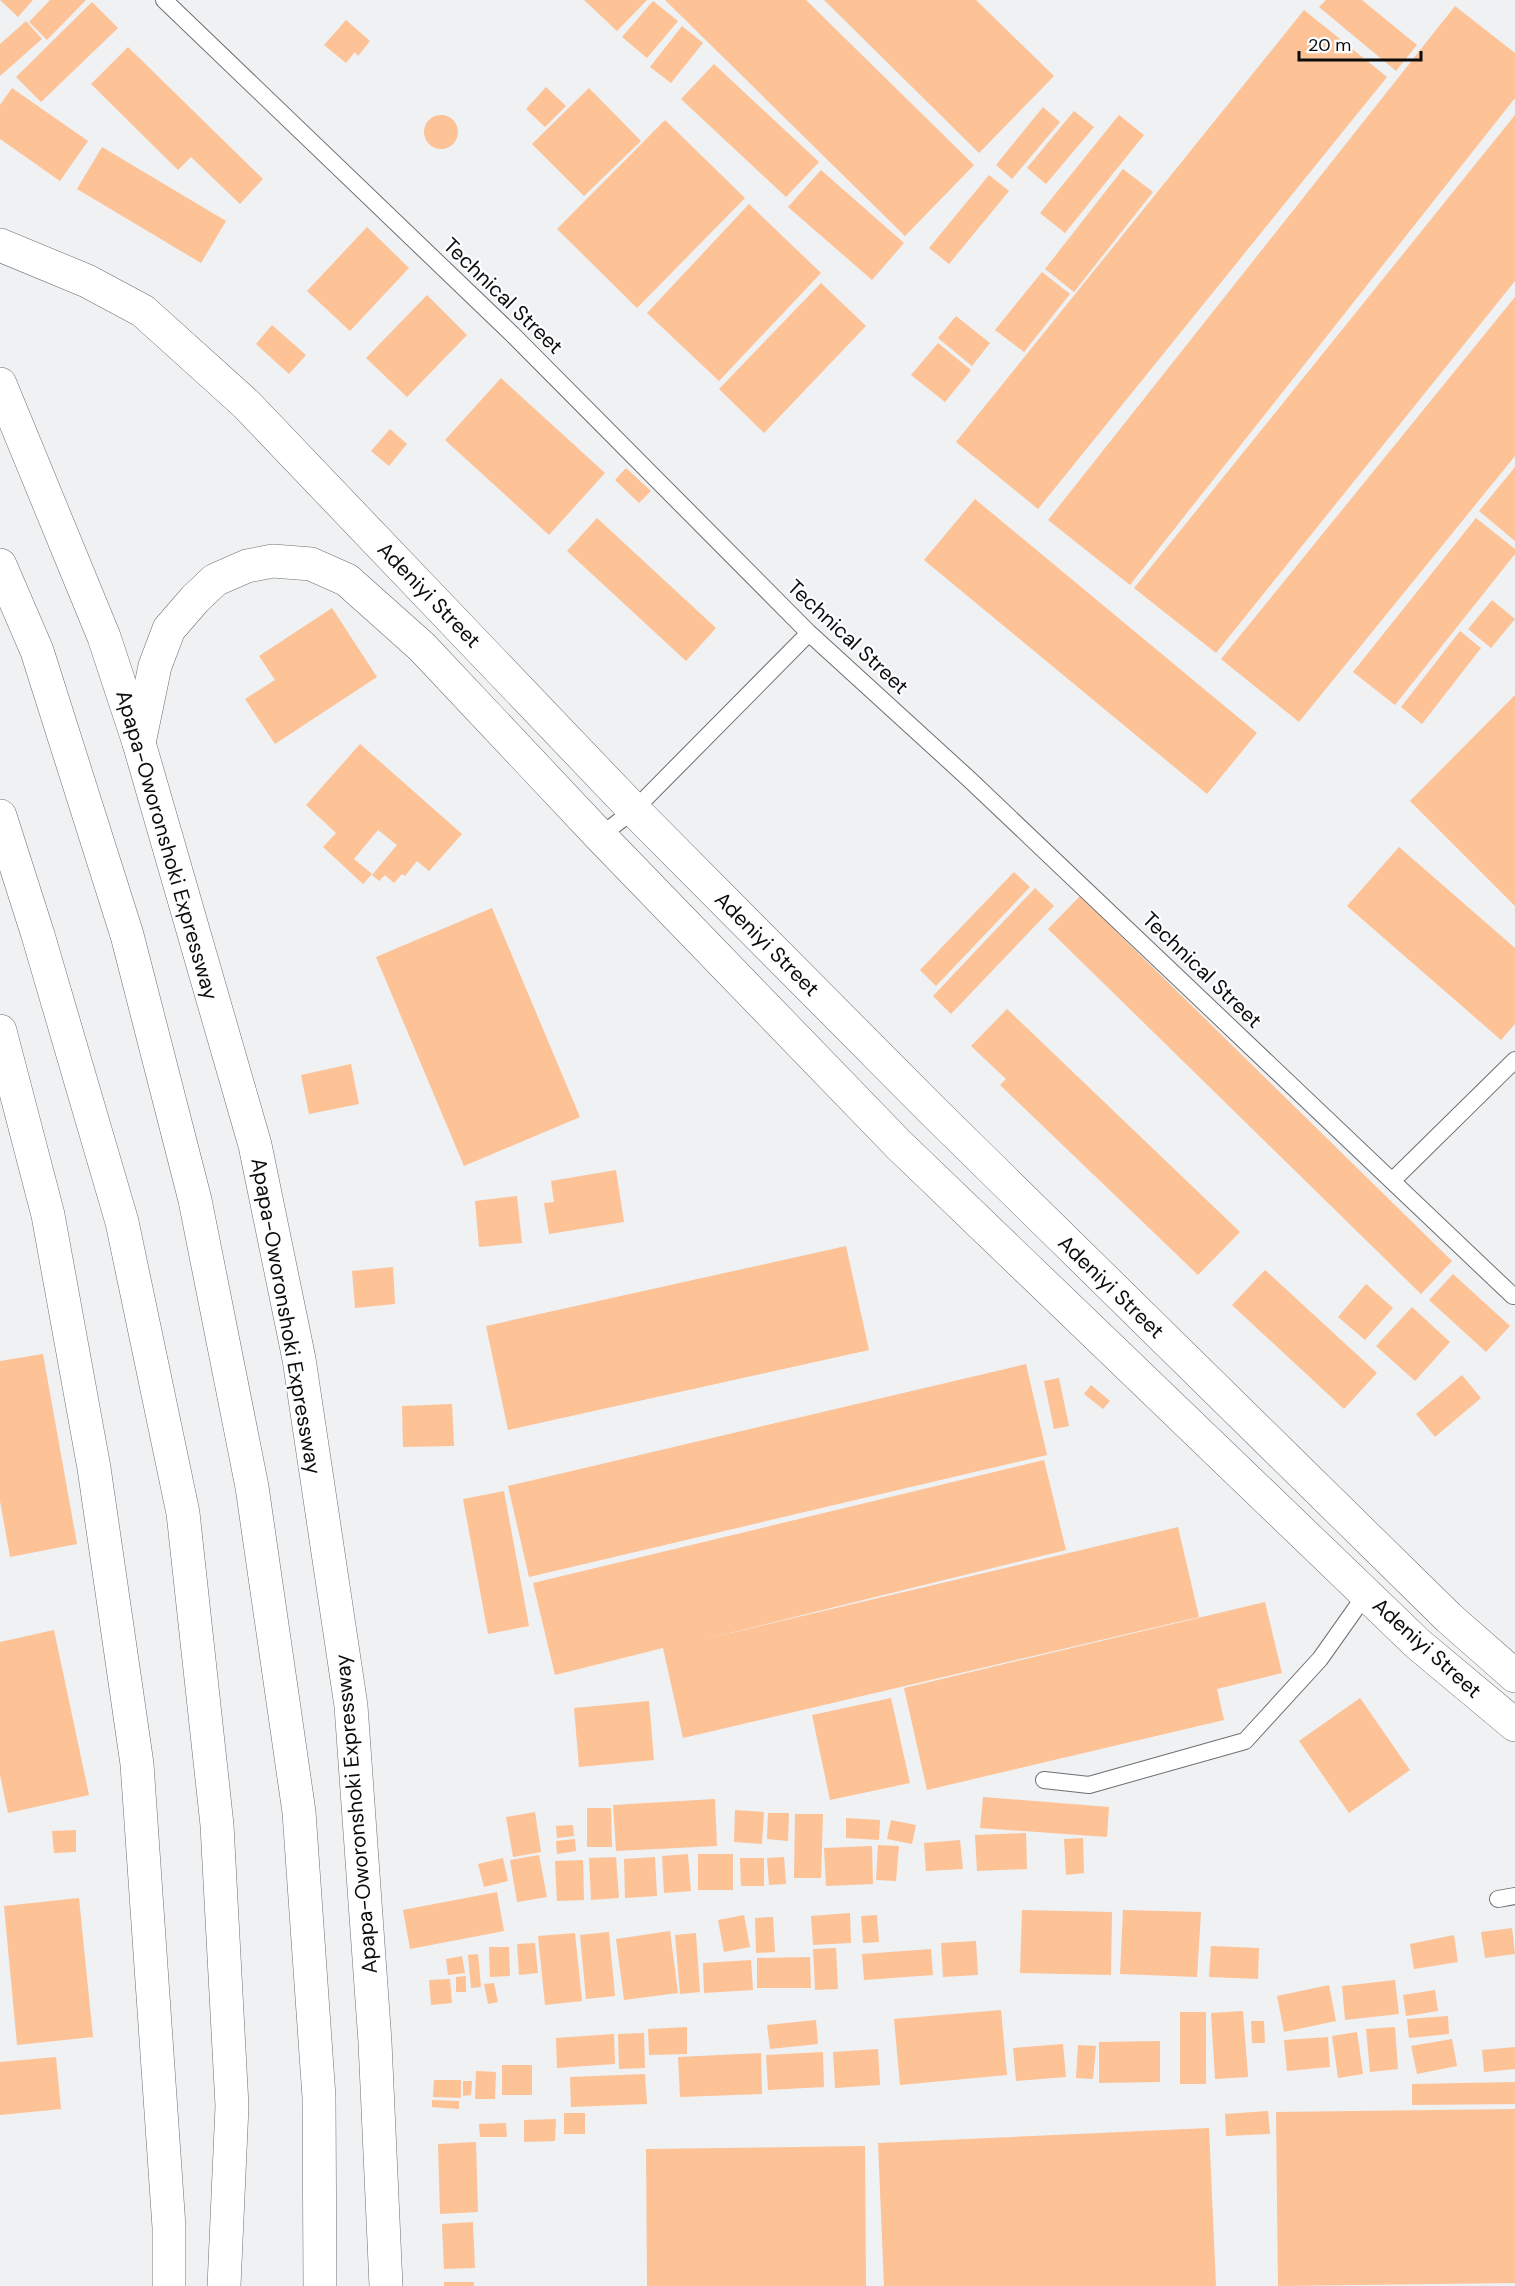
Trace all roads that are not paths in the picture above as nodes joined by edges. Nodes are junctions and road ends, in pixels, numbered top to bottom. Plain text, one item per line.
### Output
1 (164, 0) edge
2 (0, 245) edge
3 (0, 384) edge
4 (0, 565) edge
5 (809, 633) junction
6 (139, 743) junction
7 (634, 810) junction
8 (0, 816) edge
9 (600, 836) junction
10 (0, 1031) edge
11 (1515, 1060) edge
12 (1392, 1181) junction
13 (1512, 1296) dead end
14 (1366, 1594) junction
15 (1515, 1676) edge
16 (1515, 1725) edge
17 (1044, 1780) dead end
18 (169, 2286) edge
19 (224, 2286) edge
20 (320, 2286) edge
21 (386, 2286) edge

1 - 5 lane, Technical Street
2 - 7 main road, Adeniyi Street
3 - 6 main road, Apapa-Oworonshoki Expressway
4 - 20 main road
5 - 7 lane
5 - 12 lane, Technical Street
6 - 9 main road, Adeniyi Street
6 - 21 main road, Apapa-Oworonshoki Expressway
7 - 9 lane
7 - 15 main road, Adeniyi Street
8 - 19 main road
9 - 14 main road, Adeniyi Street
10 - 18 main road
11 - 12 lane
12 - 13 lane, Technical Street
14 - 16 main road, Adeniyi Street
14 - 17 lane

